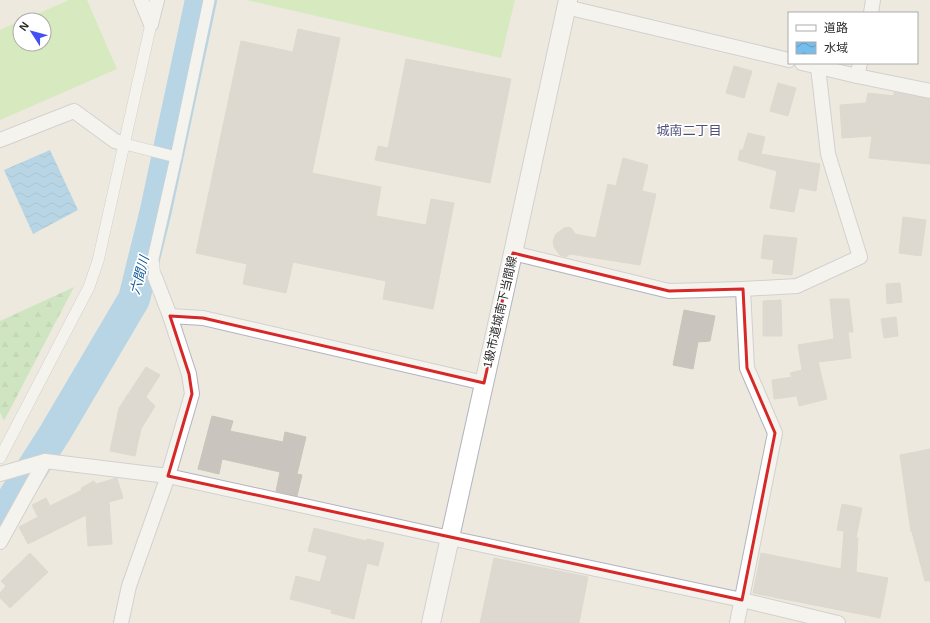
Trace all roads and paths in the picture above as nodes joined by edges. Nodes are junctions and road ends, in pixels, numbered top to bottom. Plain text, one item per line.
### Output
1 (141, 0) edge
2 (157, 0) edge
3 (209, 0) edge
4 (873, 0) edge
5 (567, 4) edge
6 (871, 12) edge
7 (151, 24) junction
8 (788, 60) edge
9 (806, 64) edge
10 (818, 67) junction
11 (858, 70) edge
12 (930, 91) edge
13 (0, 140) edge
14 (125, 144) junction
15 (176, 157) junction
16 (513, 253) junction
17 (155, 277) joint
18 (743, 289) junction
19 (170, 316) junction
20 (484, 383) junction
21 (0, 458) edge
22 (45, 462) junction
23 (0, 474) edge
24 (168, 476) junction
25 (450, 538) junction
26 (0, 542) edge
27 (742, 600) junction
28 (121, 623) edge
29 (431, 623) edge
30 (737, 623) edge
31 (838, 623) edge

1 - 7 street
2 - 7 street
3 - 15 street
4 - 6 street
5 - 8 street
5 - 16 street, 1級市道城南下当間線
7 - 14 street
9 - 10 street
10 - 11 street
10 - 18 street
11 - 12 street
13 - 14 street
14 - 15 street
14 - 21 street
15 - 17 street
16 - 18 street
16 - 20 street, 1級市道城南下当間線
17 - 19 street
18 - 27 street
19 - 20 street
19 - 24 street
20 - 25 street, 1級市道城南下当間線
22 - 23 street
22 - 24 street
22 - 26 street
24 - 25 street
24 - 28 street
25 - 27 street
25 - 29 street, 1級市道城南下当間線
27 - 30 street
27 - 31 street

